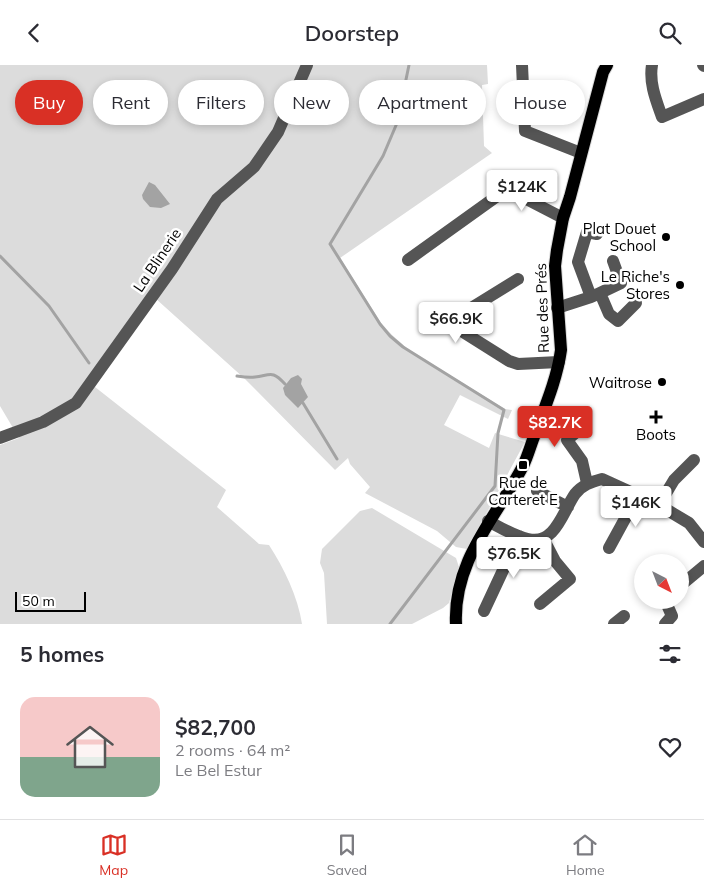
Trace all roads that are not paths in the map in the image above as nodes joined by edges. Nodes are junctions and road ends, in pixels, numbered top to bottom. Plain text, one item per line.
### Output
1 (307, 65) edge
2 (522, 65) edge
3 (607, 65) edge
4 (652, 65) edge
5 (704, 99) edge
6 (581, 153) junction
7 (563, 218) junction
8 (597, 234) dead end
9 (408, 260) dead end
10 (613, 261) dead end
11 (518, 279) dead end
12 (595, 295) junction
13 (636, 303) dead end
14 (557, 308) junction
15 (559, 362) junction
16 (585, 425) dead end
17 (0, 438) edge
18 (694, 460) dead end
19 (587, 483) junction
20 (536, 491) dead end
21 (638, 495) junction
22 (659, 505) junction
23 (568, 507) junction
24 (488, 521) junction
25 (519, 536) junction
26 (543, 538) junction
27 (704, 542) edge
28 (609, 547) dead end
29 (704, 567) edge
30 (689, 579) edge
31 (540, 604) dead end
32 (669, 609) edge
33 (484, 611) dead end
34 (456, 624) edge
35 (665, 624) edge

1 - 17 street, La Blinerie
2 - 6 street
3 - 6 main road, Rue des Prés
4 - 5 street
6 - 7 main road, Rue des Prés
7 - 9 street
7 - 14 main road, Rue des Prés
8 - 12 street
10 - 12 street
11 - 15 street
12 - 13 street
12 - 14 street
14 - 15 main road, Rue des Prés
15 - 24 main road, Rue des Prés
16 - 19 street
18 - 22 street
19 - 21 street
19 - 23 street
20 - 23 street
21 - 22 street
21 - 28 street
22 - 27 street
23 - 26 street
24 - 25 street
24 - 34 main road, Rue des Prés
25 - 26 street
25 - 33 street
26 - 31 street
29 - 30 street
32 - 35 street

